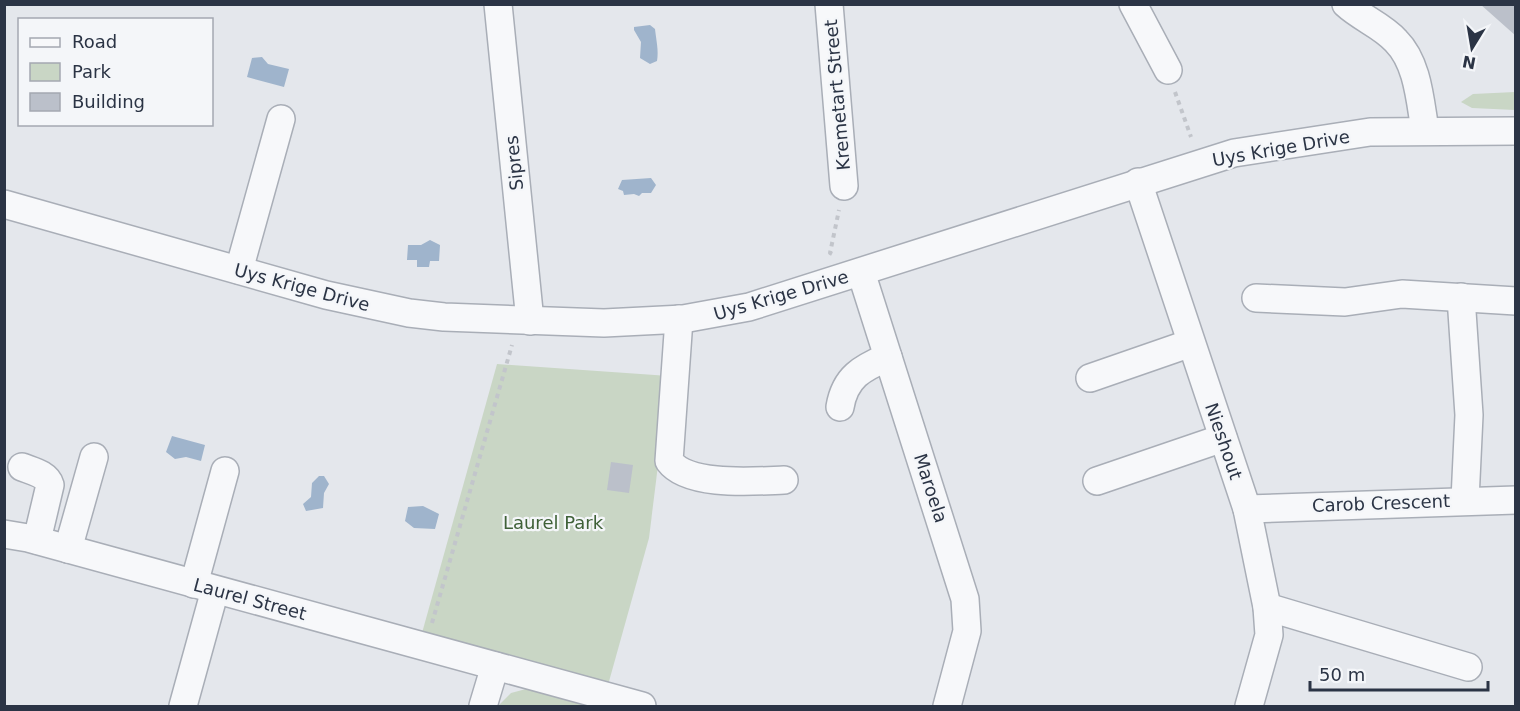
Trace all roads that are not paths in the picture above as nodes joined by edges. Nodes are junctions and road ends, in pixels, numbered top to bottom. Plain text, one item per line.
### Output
1 (498, 4) edge
2 (829, 4) edge
3 (1133, 4) edge
4 (1346, 4) edge
5 (1168, 70) road end
6 (281, 119) dead end
7 (1425, 130) junction
8 (1515, 131) edge
9 (1138, 182) junction
10 (844, 186) road end
11 (4, 204) edge
12 (239, 270) junction
13 (861, 272) junction
14 (1461, 297) junction
15 (1256, 298) dead end
16 (1515, 301) edge
17 (679, 319) junction
18 (530, 321) junction
19 (1191, 343) junction
20 (888, 357) junction
21 (1090, 378) dead end
22 (840, 407) dead end
23 (1223, 438) junction
24 (94, 457) dead end
25 (22, 467) dead end
26 (225, 471) dead end
27 (784, 480) dead end
28 (1097, 481) dead end
29 (1465, 500) junction
30 (1515, 500) edge
31 (1247, 509) junction
32 (4, 534) edge
33 (38, 540) junction
34 (68, 549) junction
35 (205, 587) junction
36 (1267, 607) junction
37 (495, 666) junction
38 (1468, 667) dead end
39 (183, 706) edge
40 (483, 706) edge
41 (642, 706) edge
42 (946, 706) edge
43 (1249, 706) edge

1 - 18 street, Sipres
2 - 10 street, Kremetart Street
3 - 5 street
4 - 7 street
6 - 12 street
7 - 8 street, Uys Krige Drive
7 - 9 street, Uys Krige Drive
9 - 13 street, Uys Krige Drive
9 - 19 street, Nieshout
11 - 12 street, Uys Krige Drive
12 - 18 street, Uys Krige Drive
13 - 17 street, Uys Krige Drive
13 - 20 street, Maroela
14 - 15 street
14 - 16 street
14 - 29 street
17 - 18 street, Uys Krige Drive
17 - 27 street
19 - 21 street
19 - 23 street, Nieshout
20 - 22 street
20 - 42 street, Maroela
23 - 28 street
23 - 31 street, Nieshout
24 - 34 street
25 - 33 street
26 - 35 street
29 - 30 street, Carob Crescent
29 - 31 street, Carob Crescent
31 - 36 street, Nieshout
32 - 33 street, Laurel Street
33 - 34 street, Laurel Street
34 - 35 street, Laurel Street
35 - 37 street, Laurel Street
35 - 39 street
36 - 38 street
36 - 43 street, Nieshout
37 - 40 street
37 - 41 street, Laurel Street

